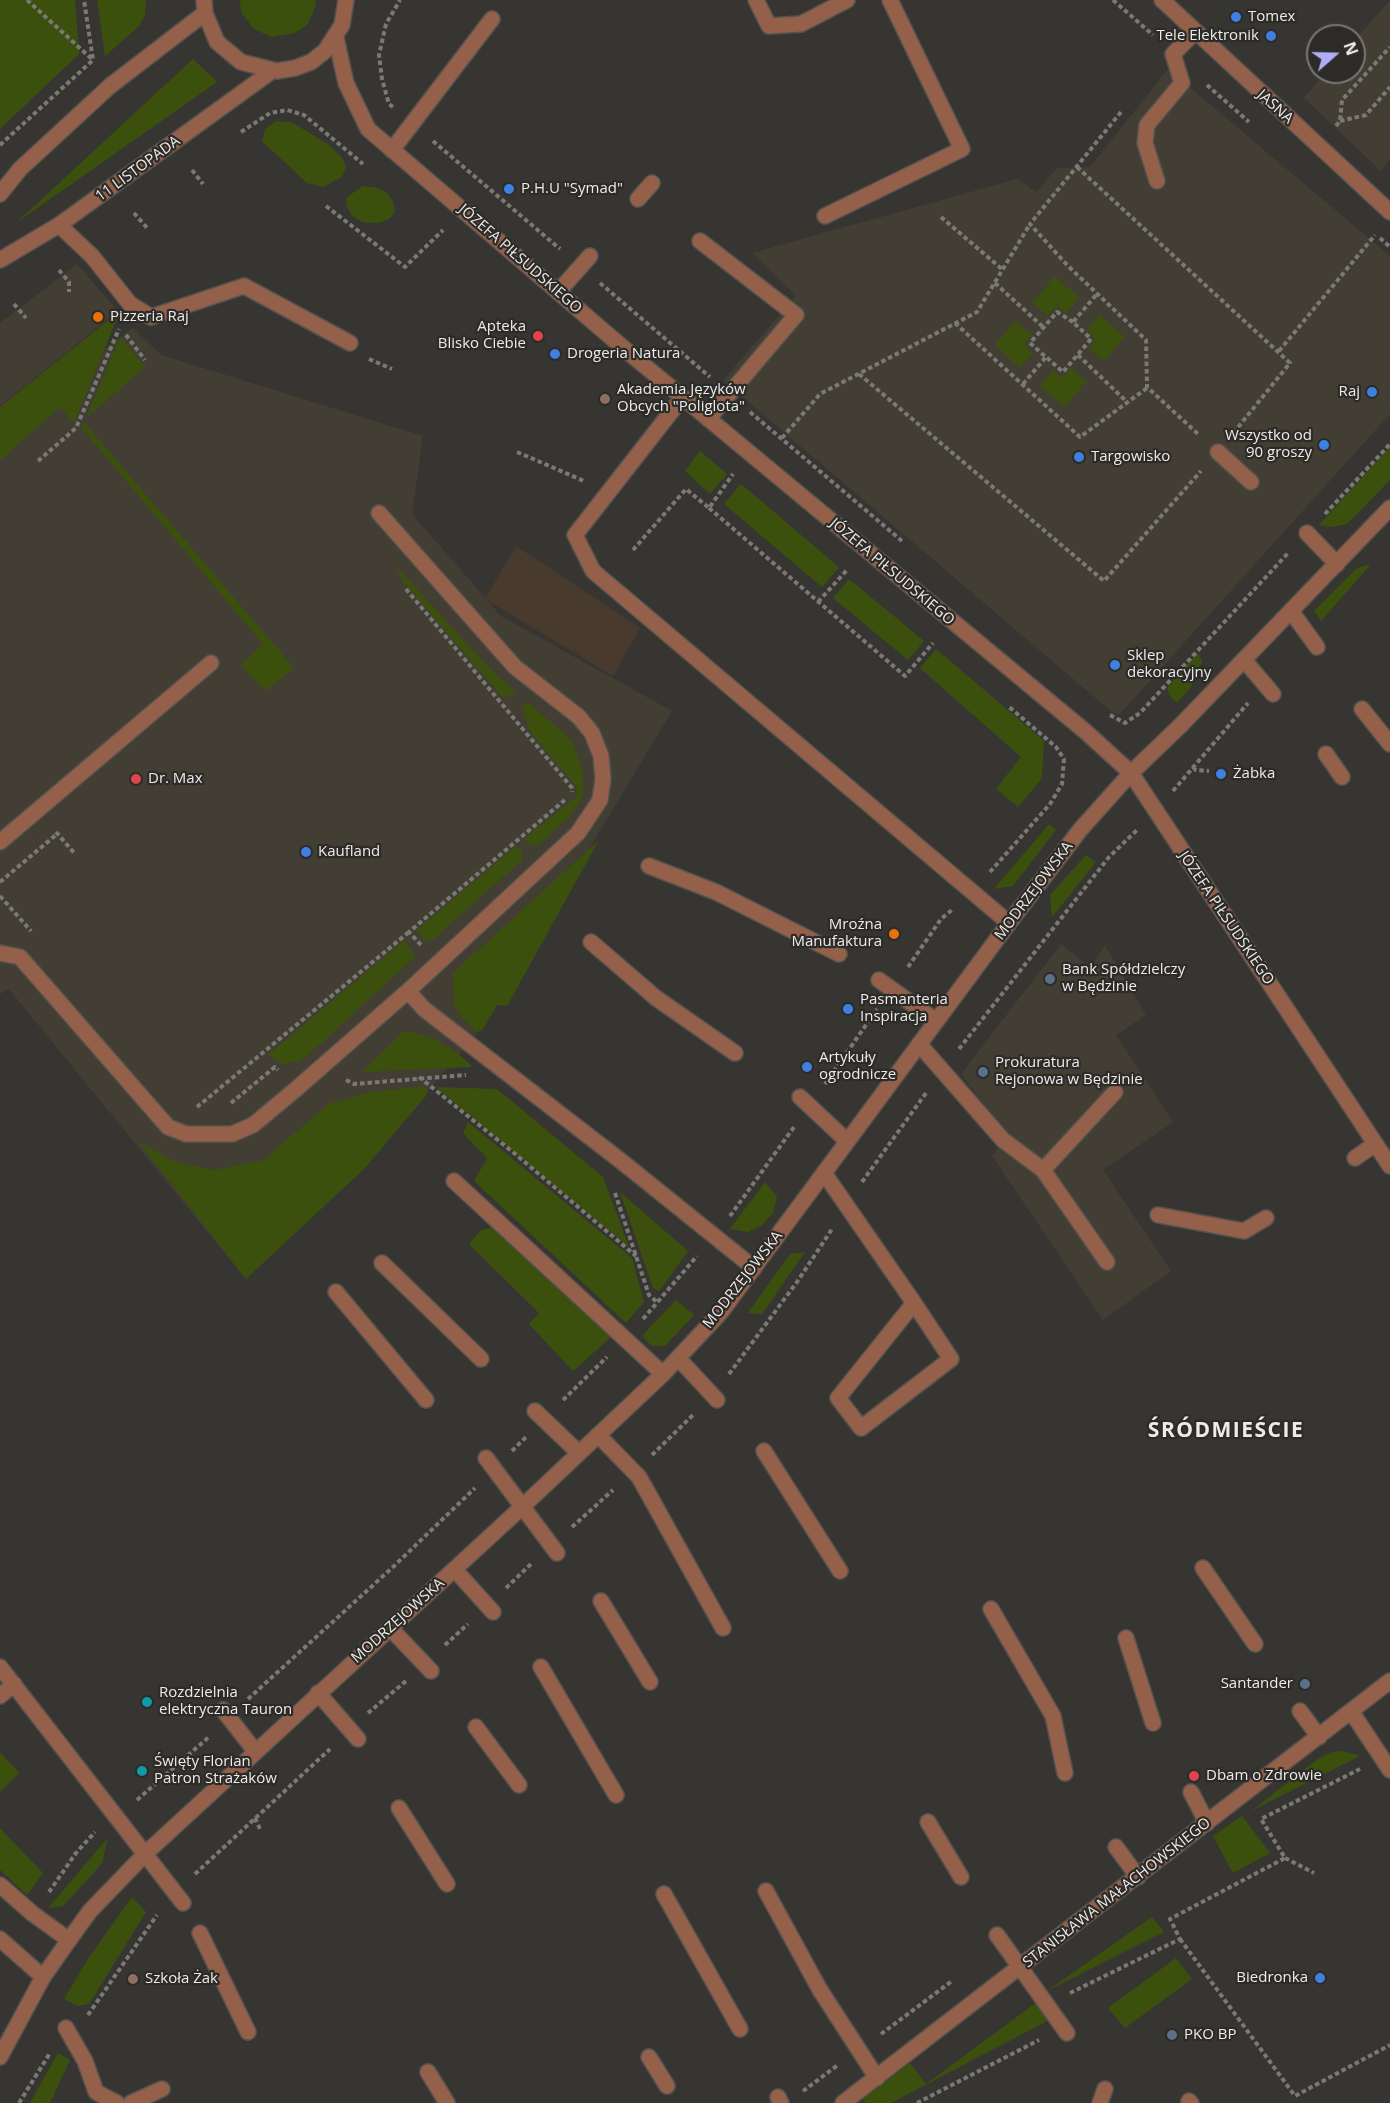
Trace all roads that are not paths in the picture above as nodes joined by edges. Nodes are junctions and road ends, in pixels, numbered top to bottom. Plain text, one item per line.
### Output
1 (756, 0) edge
2 (848, 0) edge
3 (890, 0) edge
4 (1162, 0) edge
5 (201, 4) edge
6 (349, 4) edge
7 (492, 19) dead end
8 (1194, 33) junction
9 (336, 38) junction
10 (272, 71) junction
11 (392, 150) junction
12 (1157, 181) dead end
13 (652, 183) dead end
14 (0, 194) edge
15 (638, 199) dead end
16 (1390, 212) edge
17 (825, 216) dead end
18 (59, 225) junction
19 (700, 241) dead end
20 (590, 256) dead end
21 (0, 260) edge
22 (558, 292) junction
23 (350, 343) dead end
24 (682, 398) junction
25 (708, 419) junction
26 (1218, 452) road end
27 (1251, 482) dead end
28 (1390, 508) edge
29 (379, 513) dead end
30 (1307, 533) road end
31 (1337, 564) junction
32 (1291, 611) junction
33 (1317, 647) dead end
34 (1244, 660) junction
35 (211, 663) dead end
36 (1273, 694) dead end
37 (1362, 709) dead end
38 (1390, 744) edge
39 (1326, 754) dead end
40 (1131, 773) junction
41 (1342, 777) dead end
42 (0, 842) edge
43 (650, 866) dead end
44 (1009, 923) junction
45 (591, 942) dead end
46 (0, 953) edge
47 (838, 954) dead end
48 (879, 980) dead end
49 (408, 991) junction
50 (936, 1020) junction
51 (919, 1044) junction
52 (735, 1053) dead end
53 (1115, 1092) dead end
54 (800, 1097) dead end
55 (848, 1142) junction
56 (1375, 1144) junction
57 (1355, 1158) dead end
58 (1390, 1167) edge
59 (1043, 1170) junction
60 (824, 1173) junction
61 (454, 1181) dead end
62 (1158, 1215) dead end
63 (1266, 1218) dead end
64 (1107, 1262) dead end
65 (382, 1263) dead end
66 (754, 1268) junction
67 (336, 1292) dead end
68 (914, 1303) junction
69 (678, 1358) junction
70 (481, 1359) dead end
71 (663, 1374) junction
72 (426, 1400) dead end
73 (717, 1400) dead end
74 (534, 1411) dead end
75 (598, 1435) junction
76 (764, 1451) dead end
77 (579, 1454) junction
78 (486, 1458) dead end
79 (522, 1507) junction
80 (557, 1553) dead end
81 (1203, 1568) dead end
82 (455, 1570) junction
83 (840, 1571) dead end
84 (601, 1601) dead end
85 (991, 1609) dead end
86 (493, 1612) dead end
87 (390, 1628) junction
88 (723, 1628) dead end
89 (1126, 1638) dead end
90 (1255, 1644) dead end
91 (0, 1667) edge
92 (541, 1667) dead end
93 (431, 1671) dead end
94 (650, 1682) dead end
95 (1390, 1682) edge
96 (14, 1684) junction
97 (318, 1694) junction
98 (0, 1696) edge
99 (223, 1710) dead end
100 (1300, 1711) dead end
101 (1351, 1711) junction
102 (1153, 1723) dead end
103 (476, 1728) dead end
104 (1319, 1737) junction
105 (358, 1739) dead end
106 (255, 1751) junction
107 (1387, 1764) edge
108 (1065, 1773) dead end
109 (519, 1785) dead end
110 (1191, 1792) dead end
111 (616, 1795) dead end
112 (399, 1808) dead end
113 (928, 1822) dead end
114 (1207, 1823) junction
115 (1116, 1847) dead end
116 (146, 1853) junction
117 (1138, 1876) junction
118 (961, 1877) dead end
119 (447, 1884) dead end
120 (0, 1885) edge
121 (766, 1891) dead end
122 (664, 1894) dead end
123 (183, 1903) dead end
124 (200, 1933) dead end
125 (997, 1935) dead end
126 (0, 1939) edge
127 (69, 1940) junction
128 (1019, 1968) junction
129 (43, 1977) junction
130 (66, 2028) road end
131 (740, 2029) dead end
132 (1066, 2030) road end
133 (248, 2032) dead end
134 (0, 2057) edge
135 (649, 2057) dead end
136 (428, 2072) dead end
137 (877, 2078) junction
138 (667, 2086) dead end
139 (162, 2089) dead end
140 (850, 2101) edge
141 (117, 2103) edge
142 (130, 2103) edge
143 (447, 2103) edge

1 - 2 street
3 - 17 street
4 - 8 street, JASNA
5 - 10 street
5 - 14 street
6 - 9 street
7 - 11 street
8 - 12 street
8 - 16 street, JASNA
9 - 10 street
9 - 11 street, JÓZEFA PIŁSUDSKIEGO
10 - 18 street, 11 LISTOPADA
11 - 22 street, JÓZEFA PIŁSUDSKIEGO
13 - 15 street
18 - 21 street, 11 LISTOPADA
18 - 23 street
19 - 25 street
20 - 22 street
22 - 24 street, JÓZEFA PIŁSUDSKIEGO
24 - 25 street, JÓZEFA PIŁSUDSKIEGO
24 - 44 street
25 - 40 street, JÓZEFA PIŁSUDSKIEGO
26 - 27 street
28 - 31 street, MODRZEJOWSKA
29 - 49 street
30 - 31 street
31 - 32 street, MODRZEJOWSKA
32 - 33 street
32 - 34 street, MODRZEJOWSKA
34 - 36 street
34 - 40 street, MODRZEJOWSKA
35 - 42 street
37 - 38 street
39 - 41 street
40 - 44 street, MODRZEJOWSKA
40 - 56 street, JÓZEFA PIŁSUDSKIEGO
43 - 47 street
44 - 50 street, MODRZEJOWSKA
45 - 52 street
46 - 49 street
48 - 50 street
49 - 66 street
50 - 51 street, MODRZEJOWSKA
51 - 55 street, MODRZEJOWSKA
51 - 59 street
53 - 59 street
54 - 55 street
55 - 60 street, MODRZEJOWSKA
56 - 57 street
56 - 58 street, JÓZEFA PIŁSUDSKIEGO
59 - 64 street
60 - 66 street, MODRZEJOWSKA
60 - 68 street
61 - 71 street
62 - 63 street
65 - 70 street
66 - 69 street, MODRZEJOWSKA
67 - 72 street
68 - 68 street
69 - 71 street, MODRZEJOWSKA
69 - 73 street
71 - 75 street, MODRZEJOWSKA
74 - 77 street
75 - 77 street, MODRZEJOWSKA
75 - 88 street
76 - 83 street
77 - 79 street, MODRZEJOWSKA
78 - 79 street
79 - 80 street
79 - 82 street, MODRZEJOWSKA
81 - 90 street
82 - 86 street
82 - 87 street, MODRZEJOWSKA
84 - 94 street
85 - 108 street
87 - 93 street
87 - 97 street, MODRZEJOWSKA
89 - 102 street
91 - 96 street
92 - 111 street
95 - 101 street, STANISŁAWA MAŁACHOWSKIEGO
96 - 98 street
96 - 116 street
97 - 105 street
97 - 106 street, MODRZEJOWSKA
99 - 106 street
100 - 104 street
101 - 104 street, STANISŁAWA MAŁACHOWSKIEGO
101 - 107 street
103 - 109 street
104 - 114 street, STANISŁAWA MAŁACHOWSKIEGO
106 - 116 street, MODRZEJOWSKA
110 - 114 street
112 - 119 street
113 - 118 street
114 - 117 street, STANISŁAWA MAŁACHOWSKIEGO
115 - 117 street
116 - 123 street
116 - 127 street, MODRZEJOWSKA
117 - 128 street, STANISŁAWA MAŁACHOWSKIEGO
120 - 127 street
121 - 137 street
122 - 131 street
124 - 133 street
125 - 128 street
126 - 129 street
127 - 129 street, MODRZEJOWSKA
128 - 132 street
128 - 137 street, STANISŁAWA MAŁACHOWSKIEGO
129 - 134 street, MODRZEJOWSKA
130 - 141 street
135 - 138 street
136 - 143 street
137 - 140 street, STANISŁAWA MAŁACHOWSKIEGO
139 - 142 street

